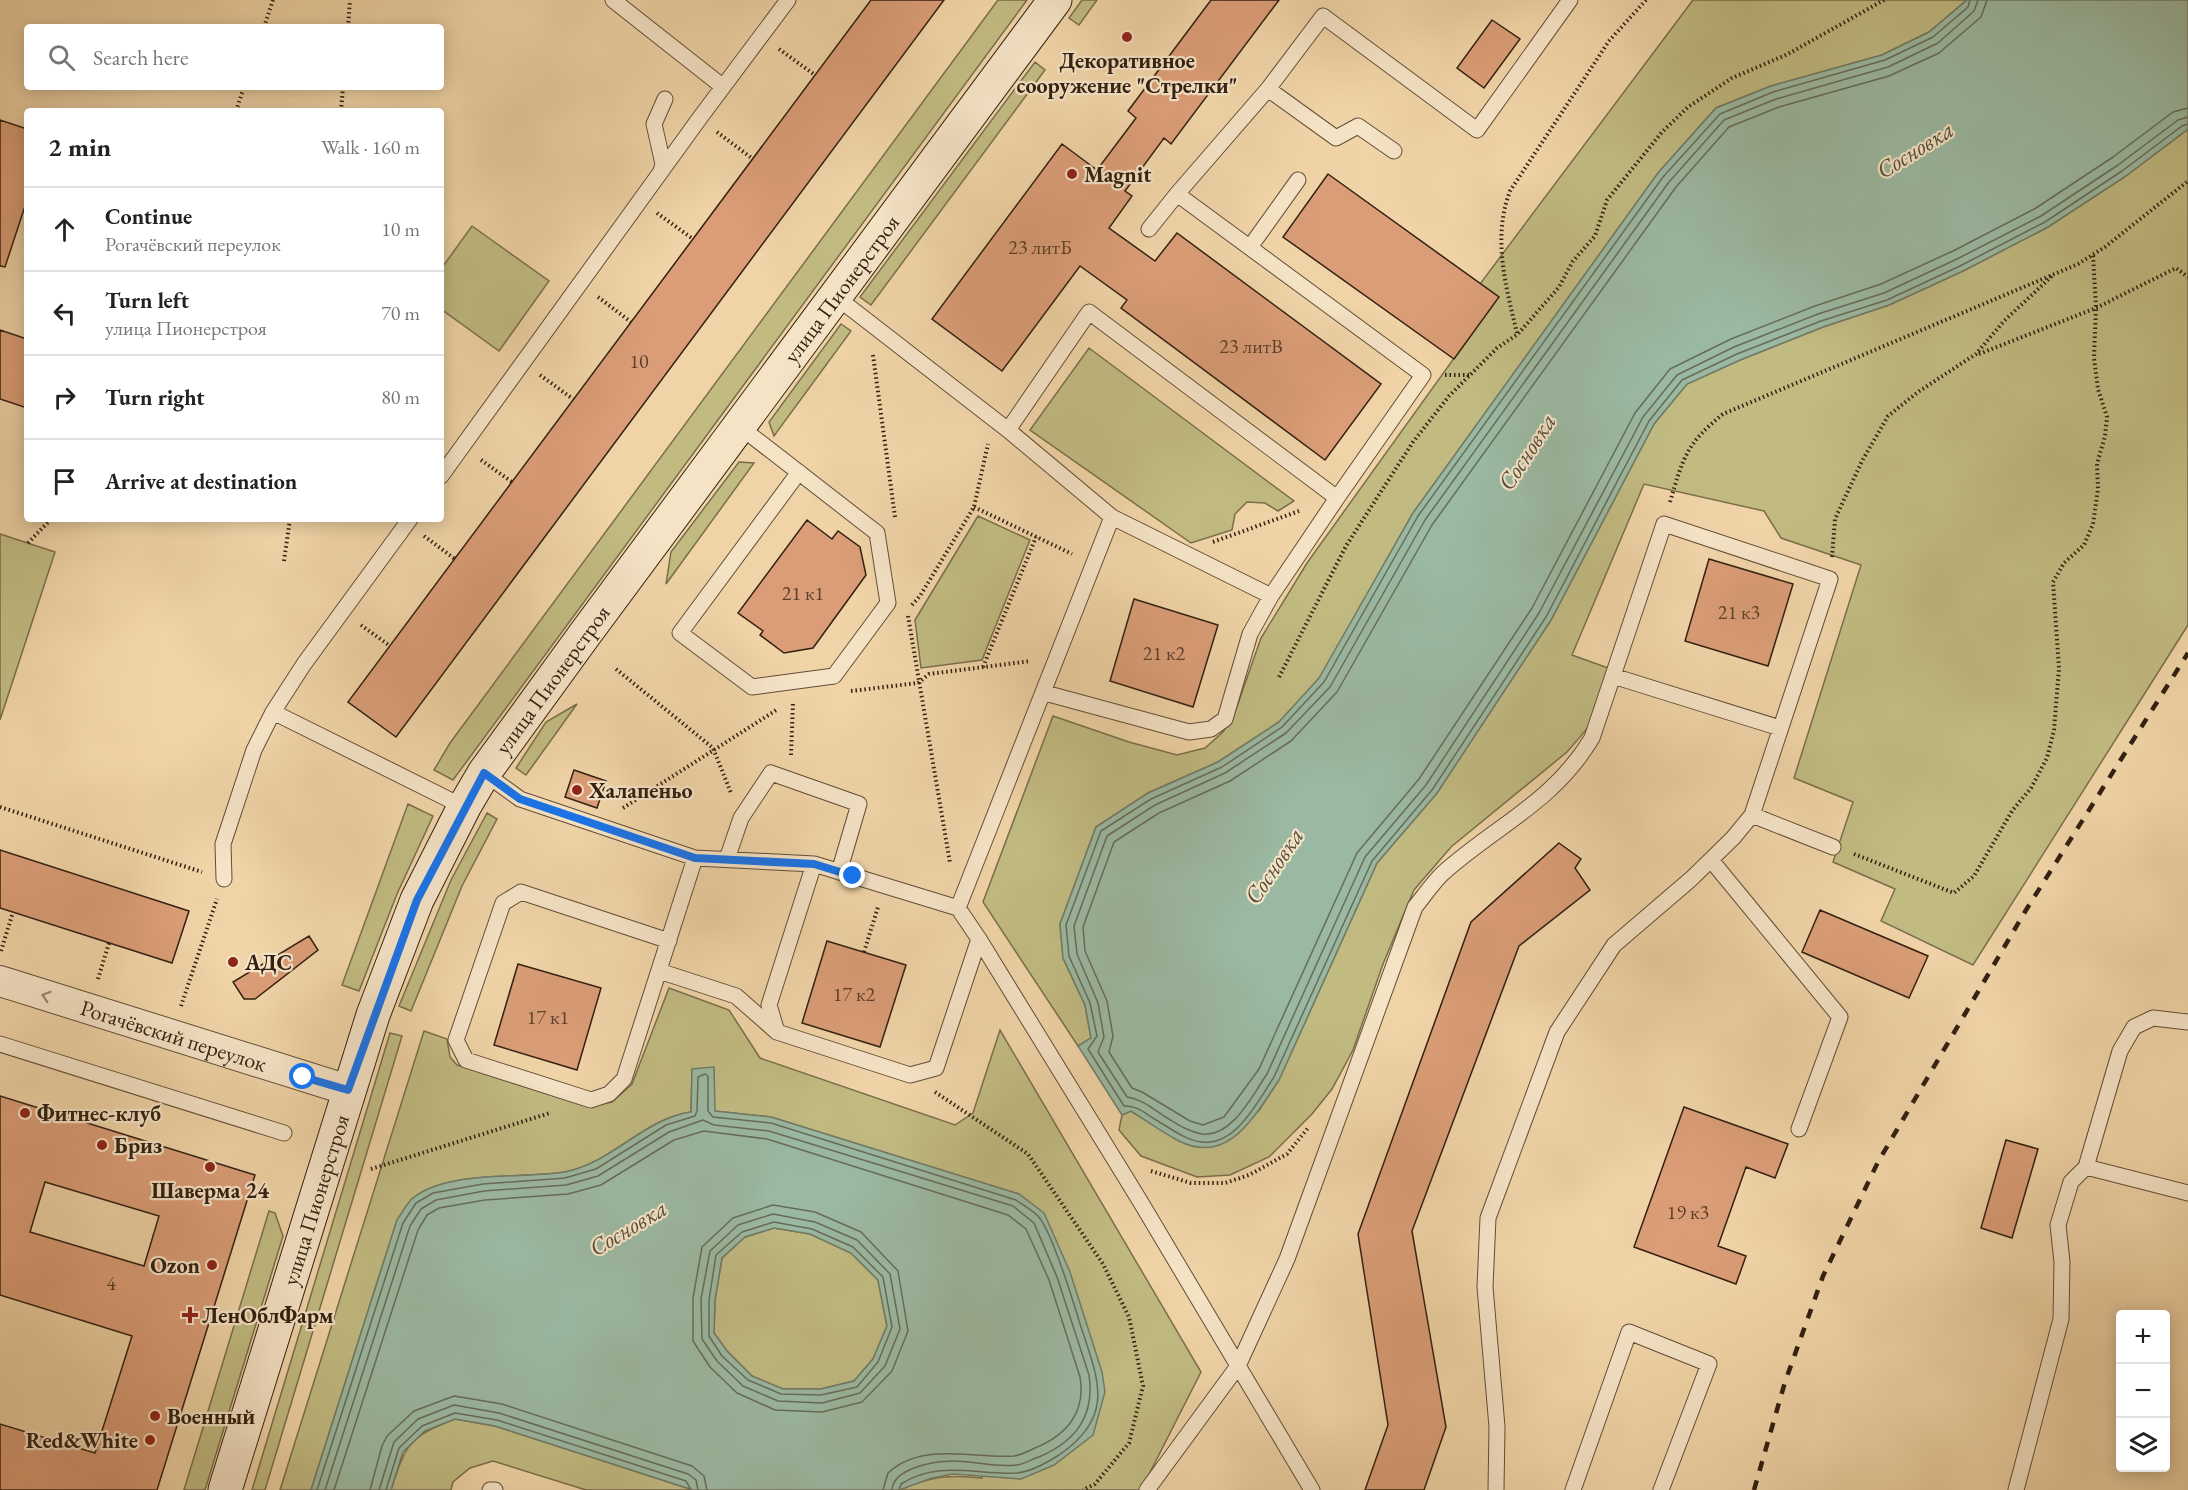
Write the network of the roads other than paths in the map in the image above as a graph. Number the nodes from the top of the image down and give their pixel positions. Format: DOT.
graph roads {
  1 [pos="613,0"];
  2 [pos="788,0"];
  3 [pos="1055,0"];
  4 [pos="1570,0"];
  5 [pos="722,86"];
  6 [pos="1268,88"];
  7 [pos="665,99"];
  8 [pos="1394,152"];
  9 [pos="662,171"];
  10 [pos="1298,180"];
  11 [pos="1178,194"];
  12 [pos="1149,229"];
  13 [pos="1250,247"];
  14 [pos="836,296"];
  15 [pos="739,426"];
  16 [pos="1008,430"];
  17 [pos="444,472"];
  18 [pos="799,472"];
  19 [pos="1337,498"];
  20 [pos="1113,517"];
  21 [pos="407,522"];
  22 [pos="1271,597"];
  23 [pos="1613,676"];
  24 [pos="1045,693"];
  25 [pos="273,712"];
  26 [pos="1780,728"];
  27 [pos="484,773"];
  28 [pos="464,807"];
  29 [pos="1752,815"];
  30 [pos="1833,847"];
  31 [pos="695,858"];
  32 [pos="728,860"];
  33 [pos="1711,860"];
  34 [pos="814,864"];
  35 [pos="839,872"];
  36 [pos="224,879"];
  37 [pos="958,909"];
  38 [pos="979,939"];
  39 [pos="669,941"];
  40 [pos="659,970"];
  41 [pos="0,981"];
  42 [pos="2188,1022"];
  43 [pos="777,1032"];
  44 [pos="0,1044"];
  45 [pos="348,1090"];
  46 [pos="1799,1129"];
  47 [pos="284,1133"];
  48 [pos="2086,1167"];
  49 [pos="2188,1193"];
  50 [pos="1238,1366"];
  51 [pos="225,1490"];
  52 [pos="490,1490"];
  53 [pos="495,1490"];
  54 [pos="1147,1490"];
  55 [pos="1312,1490"];
  56 [pos="1496,1490"];
  57 [pos="1573,1490"];
  58 [pos="1661,1490"];
  59 [pos="2016,1490"];
  1 -- 5 [label="lane"];
  2 -- 5 [label="lane"];
  3 -- 14 [label="street, улица Пионерстроя"];
  4 -- 6 [label="lane"];
  5 -- 9 [label="lane"];
  6 -- 8 [label="lane"];
  6 -- 11 [label="lane"];
  7 -- 9 [label="lane"];
  9 -- 17 [label="lane"];
  10 -- 13 [label="lane"];
  11 -- 12 [label="lane"];
  11 -- 13 [label="lane"];
  13 -- 19 [label="lane"];
  14 -- 15 [label="street, улица Пионерстроя"];
  14 -- 16 [label="lane"];
  15 -- 18 [label="lane"];
  15 -- 27 [label="street, улица Пионерстроя"];
  16 -- 19 [label="lane"];
  16 -- 20 [label="lane"];
  18 -- 18 [label="lane"];
  19 -- 22 [label="lane"];
  20 -- 22 [label="lane"];
  20 -- 24 [label="lane"];
  21 -- 25 [label="lane"];
  22 -- 24 [label="lane"];
  23 -- 26 [label="lane"];
  23 -- 26 [label="lane"];
  23 -- 50 [label="lane"];
  24 -- 37 [label="lane"];
  25 -- 28 [label="lane"];
  25 -- 36 [label="lane"];
  26 -- 29 [label="lane"];
  27 -- 28 [label="street, улица Пионерстроя"];
  27 -- 31 [label="lane"];
  28 -- 45 [label="street, улица Пионерстроя"];
  29 -- 30 [label="lane"];
  29 -- 33 [label="lane"];
  31 -- 32 [label="lane"];
  31 -- 39 [label="lane"];
  32 -- 34 [label="lane"];
  32 -- 35 [label="lane"];
  33 -- 46 [label="lane"];
  33 -- 56 [label="lane"];
  34 -- 35 [label="lane"];
  34 -- 43 [label="lane"];
  35 -- 37 [label="lane"];
  37 -- 38 [label="lane"];
  38 -- 43 [label="lane"];
  38 -- 50 [label="lane"];
  39 -- 40 [label="lane"];
  39 -- 40 [label="lane"];
  40 -- 43 [label="lane"];
  45 -- 41 [label="street, Рогачёвский переулок, one-way"];
  42 -- 48 [label="lane"];
  44 -- 47 [label="lane"];
  45 -- 51 [label="street, улица Пионерстроя"];
  48 -- 49 [label="lane"];
  48 -- 59 [label="lane"];
  50 -- 54 [label="lane"];
  50 -- 55 [label="lane"];
  52 -- 53 [label="lane"];
  57 -- 58 [label="lane"];
}
